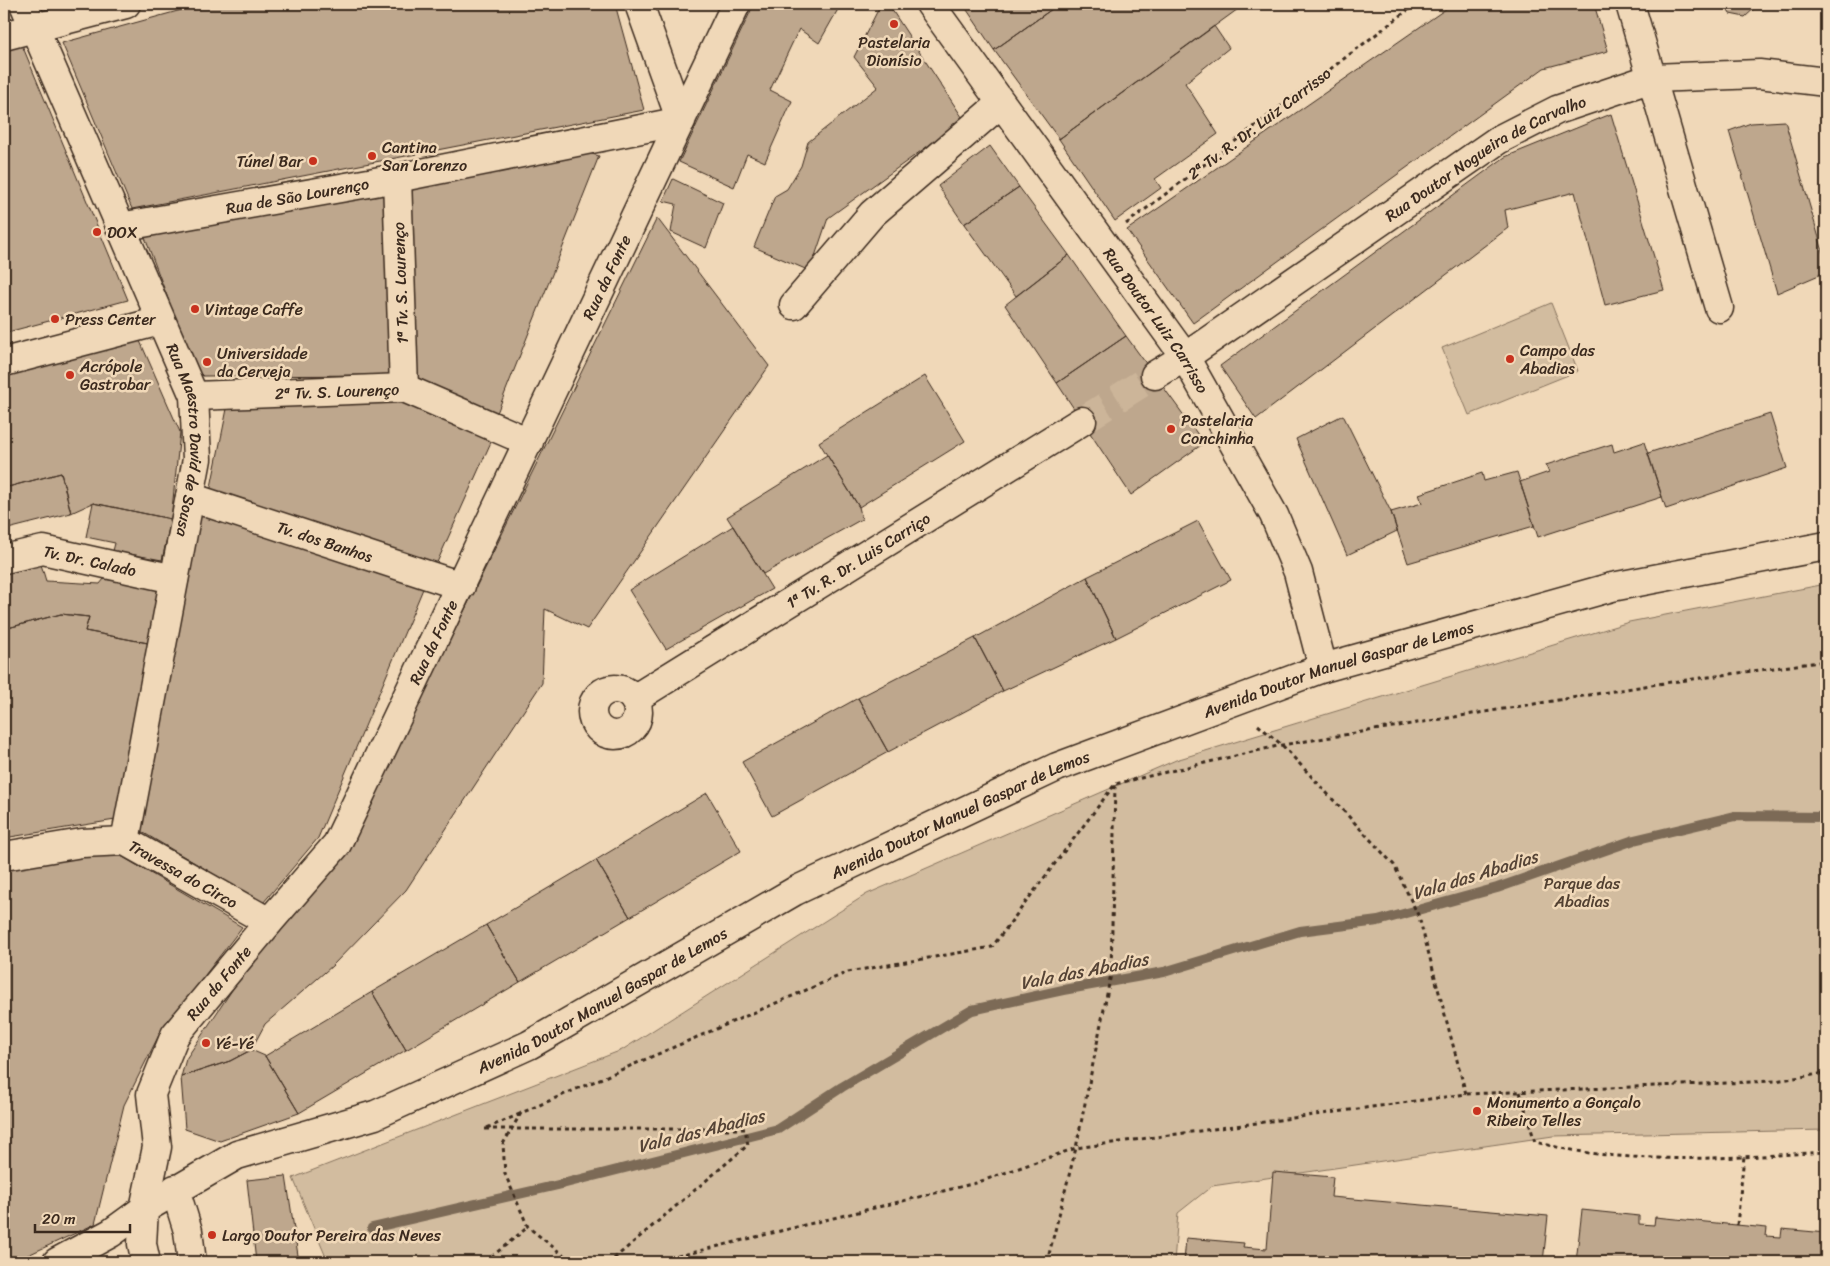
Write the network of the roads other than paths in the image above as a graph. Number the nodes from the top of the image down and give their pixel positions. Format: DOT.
graph roads {
  1 [pos="126,4"];
  2 [pos="639,4"];
  3 [pos="736,4"];
  4 [pos="930,4"];
  5 [pos="1630,4"];
  6 [pos="29,16"];
  7 [pos="4,36"];
  8 [pos="1652,78"];
  9 [pos="1826,82"];
  10 [pos="1001,103"];
  11 [pos="680,121"];
  12 [pos="396,178"];
  13 [pos="120,227"];
  14 [pos="794,305"];
  15 [pos="1719,308"];
  16 [pos="160,321"];
  17 [pos="1185,357"];
  18 [pos="4,362"];
  19 [pos="1155,375"];
  20 [pos="404,388"];
  21 [pos="194,396"];
  22 [pos="1082,421"];
  23 [pos="529,442"];
  24 [pos="190,496"];
  25 [pos="1826,546"];
  26 [pos="4,559"];
  27 [pos="174,579"];
  28 [pos="460,586"];
  29 [pos="1323,668"];
  30 [pos="634,699"];
  31 [pos="125,841"];
  32 [pos="4,856"];
  33 [pos="269,922"];
  34 [pos="175,1190"];
  35 [pos="144,1209"];
  36 [pos="56,1262"];
  37 [pos="146,1262"];
  38 [pos="192,1262"];
  1 -- 6 [label="street"];
  2 -- 11 [label="street"];
  3 -- 11 [label="street, Rua da Fonte"];
  4 -- 10 [label="street, Rua Doutor Luiz Carrisso"];
  5 -- 8 [label="street"];
  6 -- 7 [label="street"];
  6 -- 13 [label="street, Rua Maestro David de Sousa"];
  8 -- 9 [label="street, Rua Doutor Nogueira de Carvalho"];
  8 -- 15 [label="street"];
  8 -- 17 [label="street, Rua Doutor Nogueira de Carvalho"];
  10 -- 14 [label="street"];
  10 -- 17 [label="street, Rua Doutor Luiz Carrisso"];
  11 -- 12 [label="street, Rua de São Lourenço"];
  11 -- 23 [label="street, Rua da Fonte"];
  12 -- 13 [label="street, Rua de São Lourenço"];
  12 -- 20 [label="street, 1ª Tv. S. Lourenço"];
  13 -- 16 [label="street, Rua Maestro David de Sousa"];
  16 -- 18 [label="street"];
  16 -- 21 [label="street, Rua Maestro David de Sousa"];
  17 -- 19 [label="street, Rua Doutor Nogueira de Carvalho"];
  17 -- 29 [label="street, Rua Doutor Luiz Carrisso"];
  20 -- 21 [label="street, 2ª Tv. S. Lourenço"];
  20 -- 23 [label="street, 2ª Tv. S. Lourenço"];
  21 -- 24 [label="street, Rua Maestro David de Sousa"];
  22 -- 30 [label="street, 1ª Tv. R. Dr. Luis Carriço"];
  23 -- 28 [label="street, Rua da Fonte"];
  24 -- 27 [label="street, Rua Maestro David de Sousa"];
  24 -- 28 [label="street, Tv. dos Banhos"];
  25 -- 29 [label="street, Avenida Doutor Manuel Gaspar de Lemos"];
  26 -- 27 [label="street, Tv. Dr. Calado"];
  27 -- 31 [label="street, Rua Maestro David de Sousa"];
  28 -- 33 [label="street, Rua da Fonte"];
  29 -- 34 [label="street, Avenida Doutor Manuel Gaspar de Lemos"];
  31 -- 32 [label="street, Travessa do Circo"];
  31 -- 33 [label="street, Travessa do Circo"];
  33 -- 35 [label="street, Rua da Fonte"];
  34 -- 35 [label="street, Avenida Doutor Manuel Gaspar de Lemos"];
  34 -- 38 [label="street"];
  35 -- 36 [label="street, Avenida Doutor Manuel Gaspar de Lemos"];
  35 -- 37 [label="street, Rua da Fonte"];
}
